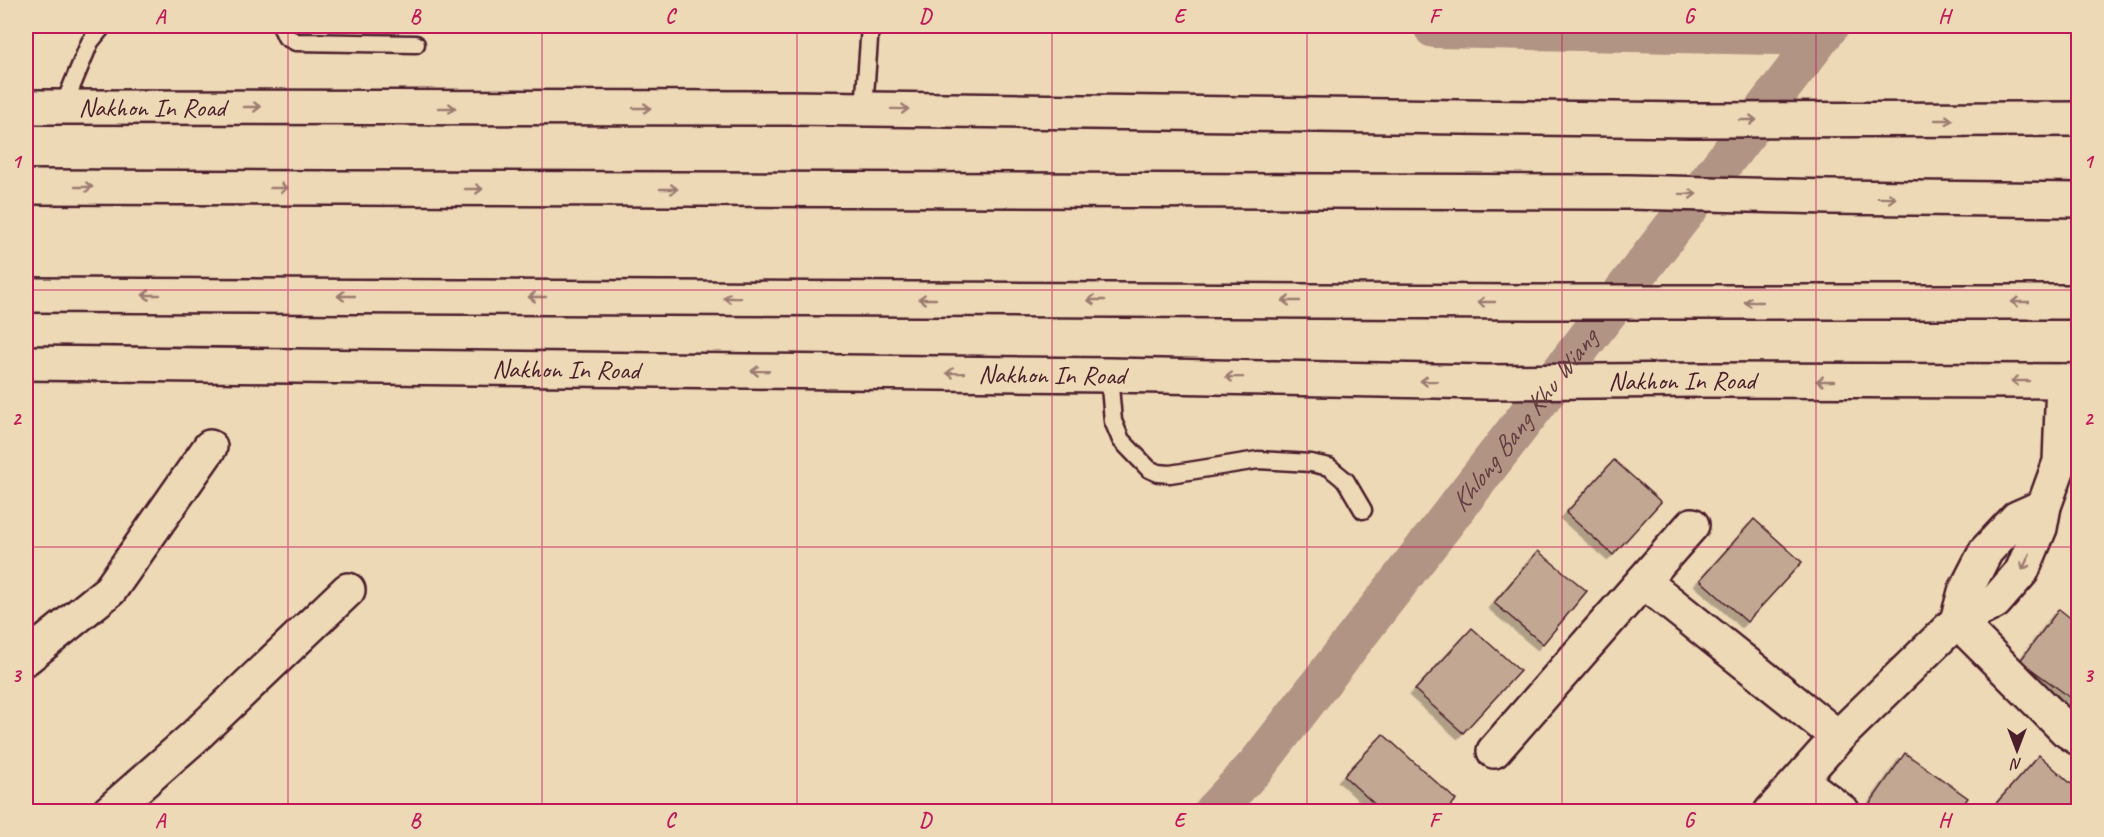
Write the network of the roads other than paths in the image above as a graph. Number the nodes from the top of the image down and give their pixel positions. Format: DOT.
graph roads {
  1 [pos="103,26"];
  2 [pos="281,26"];
  3 [pos="870,26"];
  4 [pos="416,44"];
  5 [pos="26,107"];
  6 [pos="63,107"];
  7 [pos="864,109"];
  8 [pos="2079,119"];
  9 [pos="26,187"];
  10 [pos="2079,200"];
  11 [pos="26,295"];
  12 [pos="110,295"];
  13 [pos="2079,302"];
  14 [pos="26,310"];
  15 [pos="26,363"];
  16 [pos="1109,375"];
  17 [pos="2071,381"];
  18 [pos="210,447"];
  19 [pos="1363,510"];
  20 [pos="1692,525"];
  21 [pos="1643,581"];
  22 [pos="348,590"];
  23 [pos="1956,621"];
  24 [pos="26,658"];
  25 [pos="1838,737"];
  26 [pos="2079,738"];
  27 [pos="1494,751"];
  28 [pos="1801,780"];
  29 [pos="109,812"];
  30 [pos="1771,812"];
  31 [pos="1843,812"];
  1 -- 6 [label="lane"];
  2 -- 4 [label="lane"];
  3 -- 7 [label="lane"];
  5 -- 6 [label="main road, Nakhon In Road"];
  6 -- 7 [label="main road, Nakhon In Road, one-way"];
  7 -- 8 [label="main road, Nakhon In Road, one-way"];
  9 -- 10 [label="main road, one-way"];
  11 -- 12 [label="main road"];
  13 -- 12 [label="main road, one-way"];
  12 -- 14 [label="main road"];
  16 -- 15 [label="main road, Nakhon In Road, one-way"];
  17 -- 16 [label="main road, Nakhon In Road, one-way"];
  16 -- 19 [label="lane"];
  17 -- 23 [label="main road"];
  18 -- 24 [label="main road"];
  20 -- 21 [label="main road"];
  21 -- 25 [label="main road"];
  21 -- 27 [label="main road"];
  22 -- 29 [label="main road"];
  23 -- 25 [label="main road"];
  23 -- 26 [label="main road"];
  25 -- 28 [label="main road"];
  28 -- 30 [label="main road"];
  28 -- 31 [label="main road"];
}
